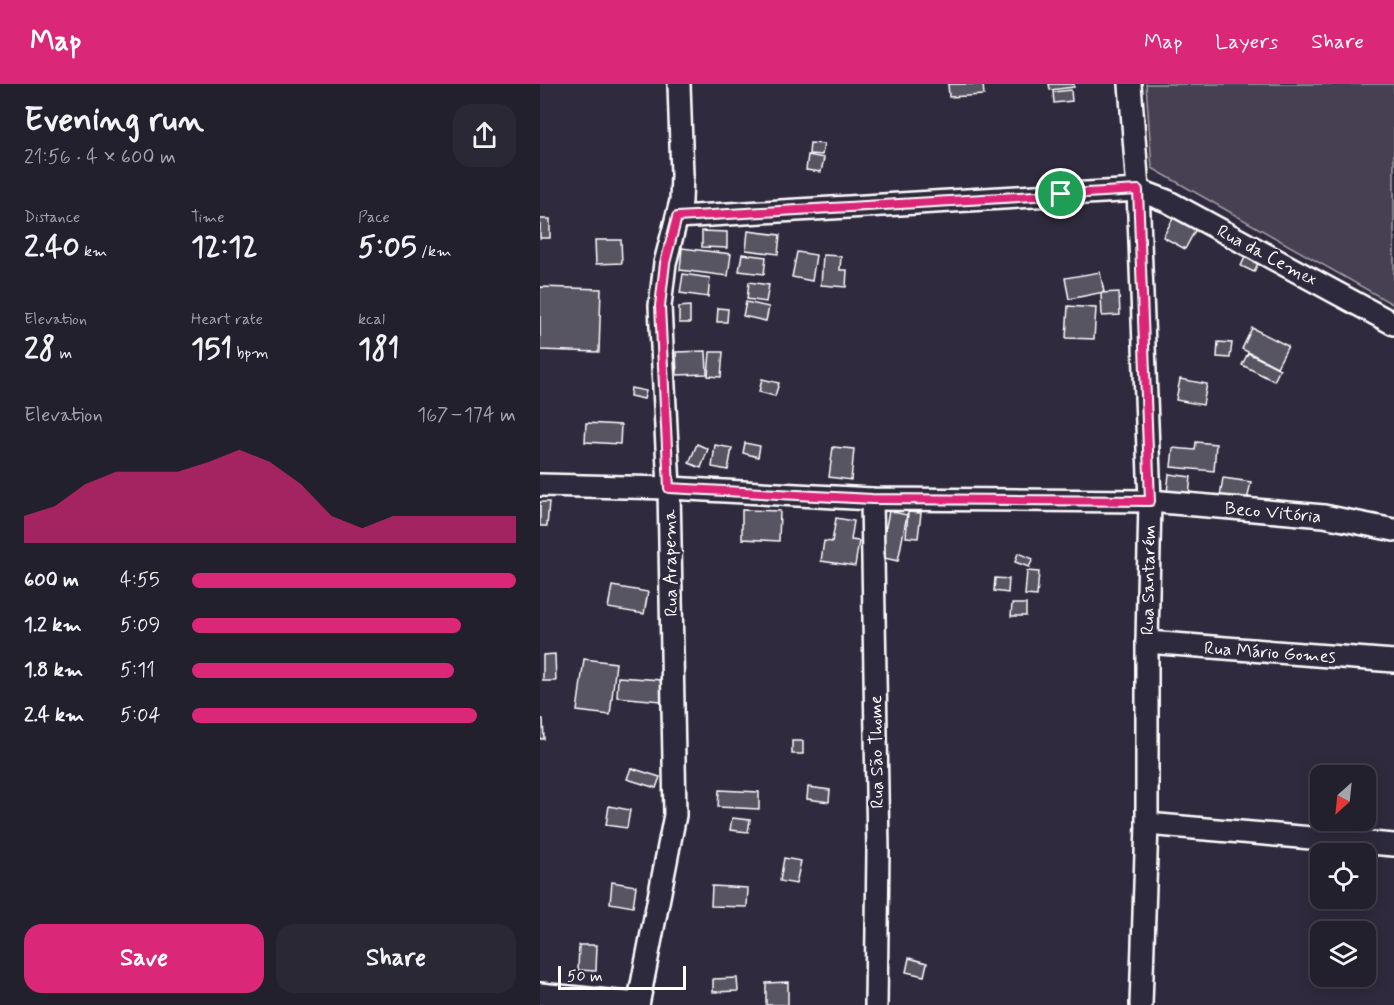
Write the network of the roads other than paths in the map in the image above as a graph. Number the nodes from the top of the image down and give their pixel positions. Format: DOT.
graph roads {
  1 [pos="679,84"];
  2 [pos="1130,84"];
  3 [pos="1138,190"];
  4 [pos="677,217"];
  5 [pos="1394,324"];
  6 [pos="540,485"];
  7 [pos="669,488"];
  8 [pos="872,499"];
  9 [pos="1150,501"];
  10 [pos="1394,530"];
  11 [pos="1147,642"];
  12 [pos="1394,661"];
  13 [pos="1147,824"];
  14 [pos="1394,845"];
  15 [pos="540,994"];
  16 [pos="638,1004"];
  17 [pos="876,1005"];
  18 [pos="1142,1005"];
  1 -- 4 [label="street, Rua Arapema"];
  2 -- 3 [label="street, Rua Santarém"];
  3 -- 4 [label="street"];
  3 -- 5 [label="street, Rua da Cemex"];
  3 -- 9 [label="street, Rua Santarém"];
  4 -- 7 [label="street, Rua Arapema"];
  6 -- 7 [label="street, Beco Vitória"];
  7 -- 8 [label="street, Beco Vitória"];
  7 -- 16 [label="street, Rua Arapema"];
  8 -- 9 [label="street, Beco Vitória"];
  8 -- 17 [label="street, Rua São Thome"];
  9 -- 10 [label="street, Beco Vitória"];
  9 -- 11 [label="street, Rua Santarém"];
  11 -- 12 [label="street, Rua Mário Gomes"];
  11 -- 13 [label="street, Rua Santarém"];
  13 -- 14 [label="street"];
  13 -- 18 [label="street, Rua Santarém"];
  15 -- 16 [label="street"];
}
